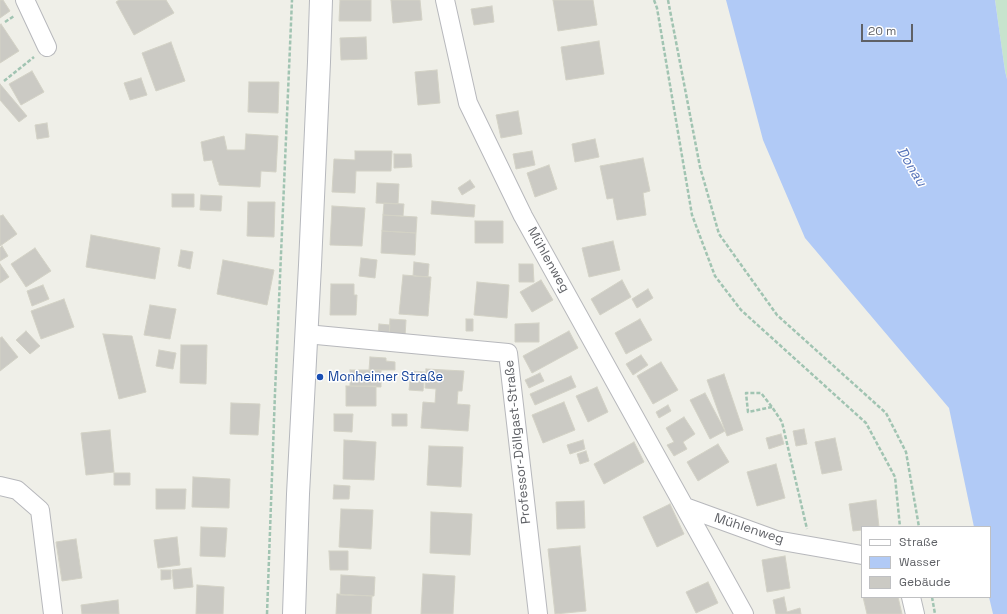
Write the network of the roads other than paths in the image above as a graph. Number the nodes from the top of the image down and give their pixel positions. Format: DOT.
graph roads {
  1 [pos="25,0"];
  2 [pos="321,0"];
  3 [pos="444,0"];
  4 [pos="47,47"];
  5 [pos="306,334"];
  6 [pos="0,486"];
  7 [pos="685,507"];
  8 [pos="861,555"];
  9 [pos="911,598"];
  10 [pos="52,614"];
  11 [pos="294,614"];
  12 [pos="538,614"];
  13 [pos="744,614"];
  14 [pos="915,614"];
  1 -- 4 [label="street"];
  2 -- 5 [label="main road"];
  3 -- 7 [label="street, Mühlenweg"];
  5 -- 11 [label="main road"];
  5 -- 12 [label="street, Professor-Döllgast-Straße"];
  6 -- 10 [label="street"];
  7 -- 8 [label="street, Mühlenweg"];
  7 -- 13 [label="street, Mühlenweg"];
  9 -- 14 [label="street"];
}
